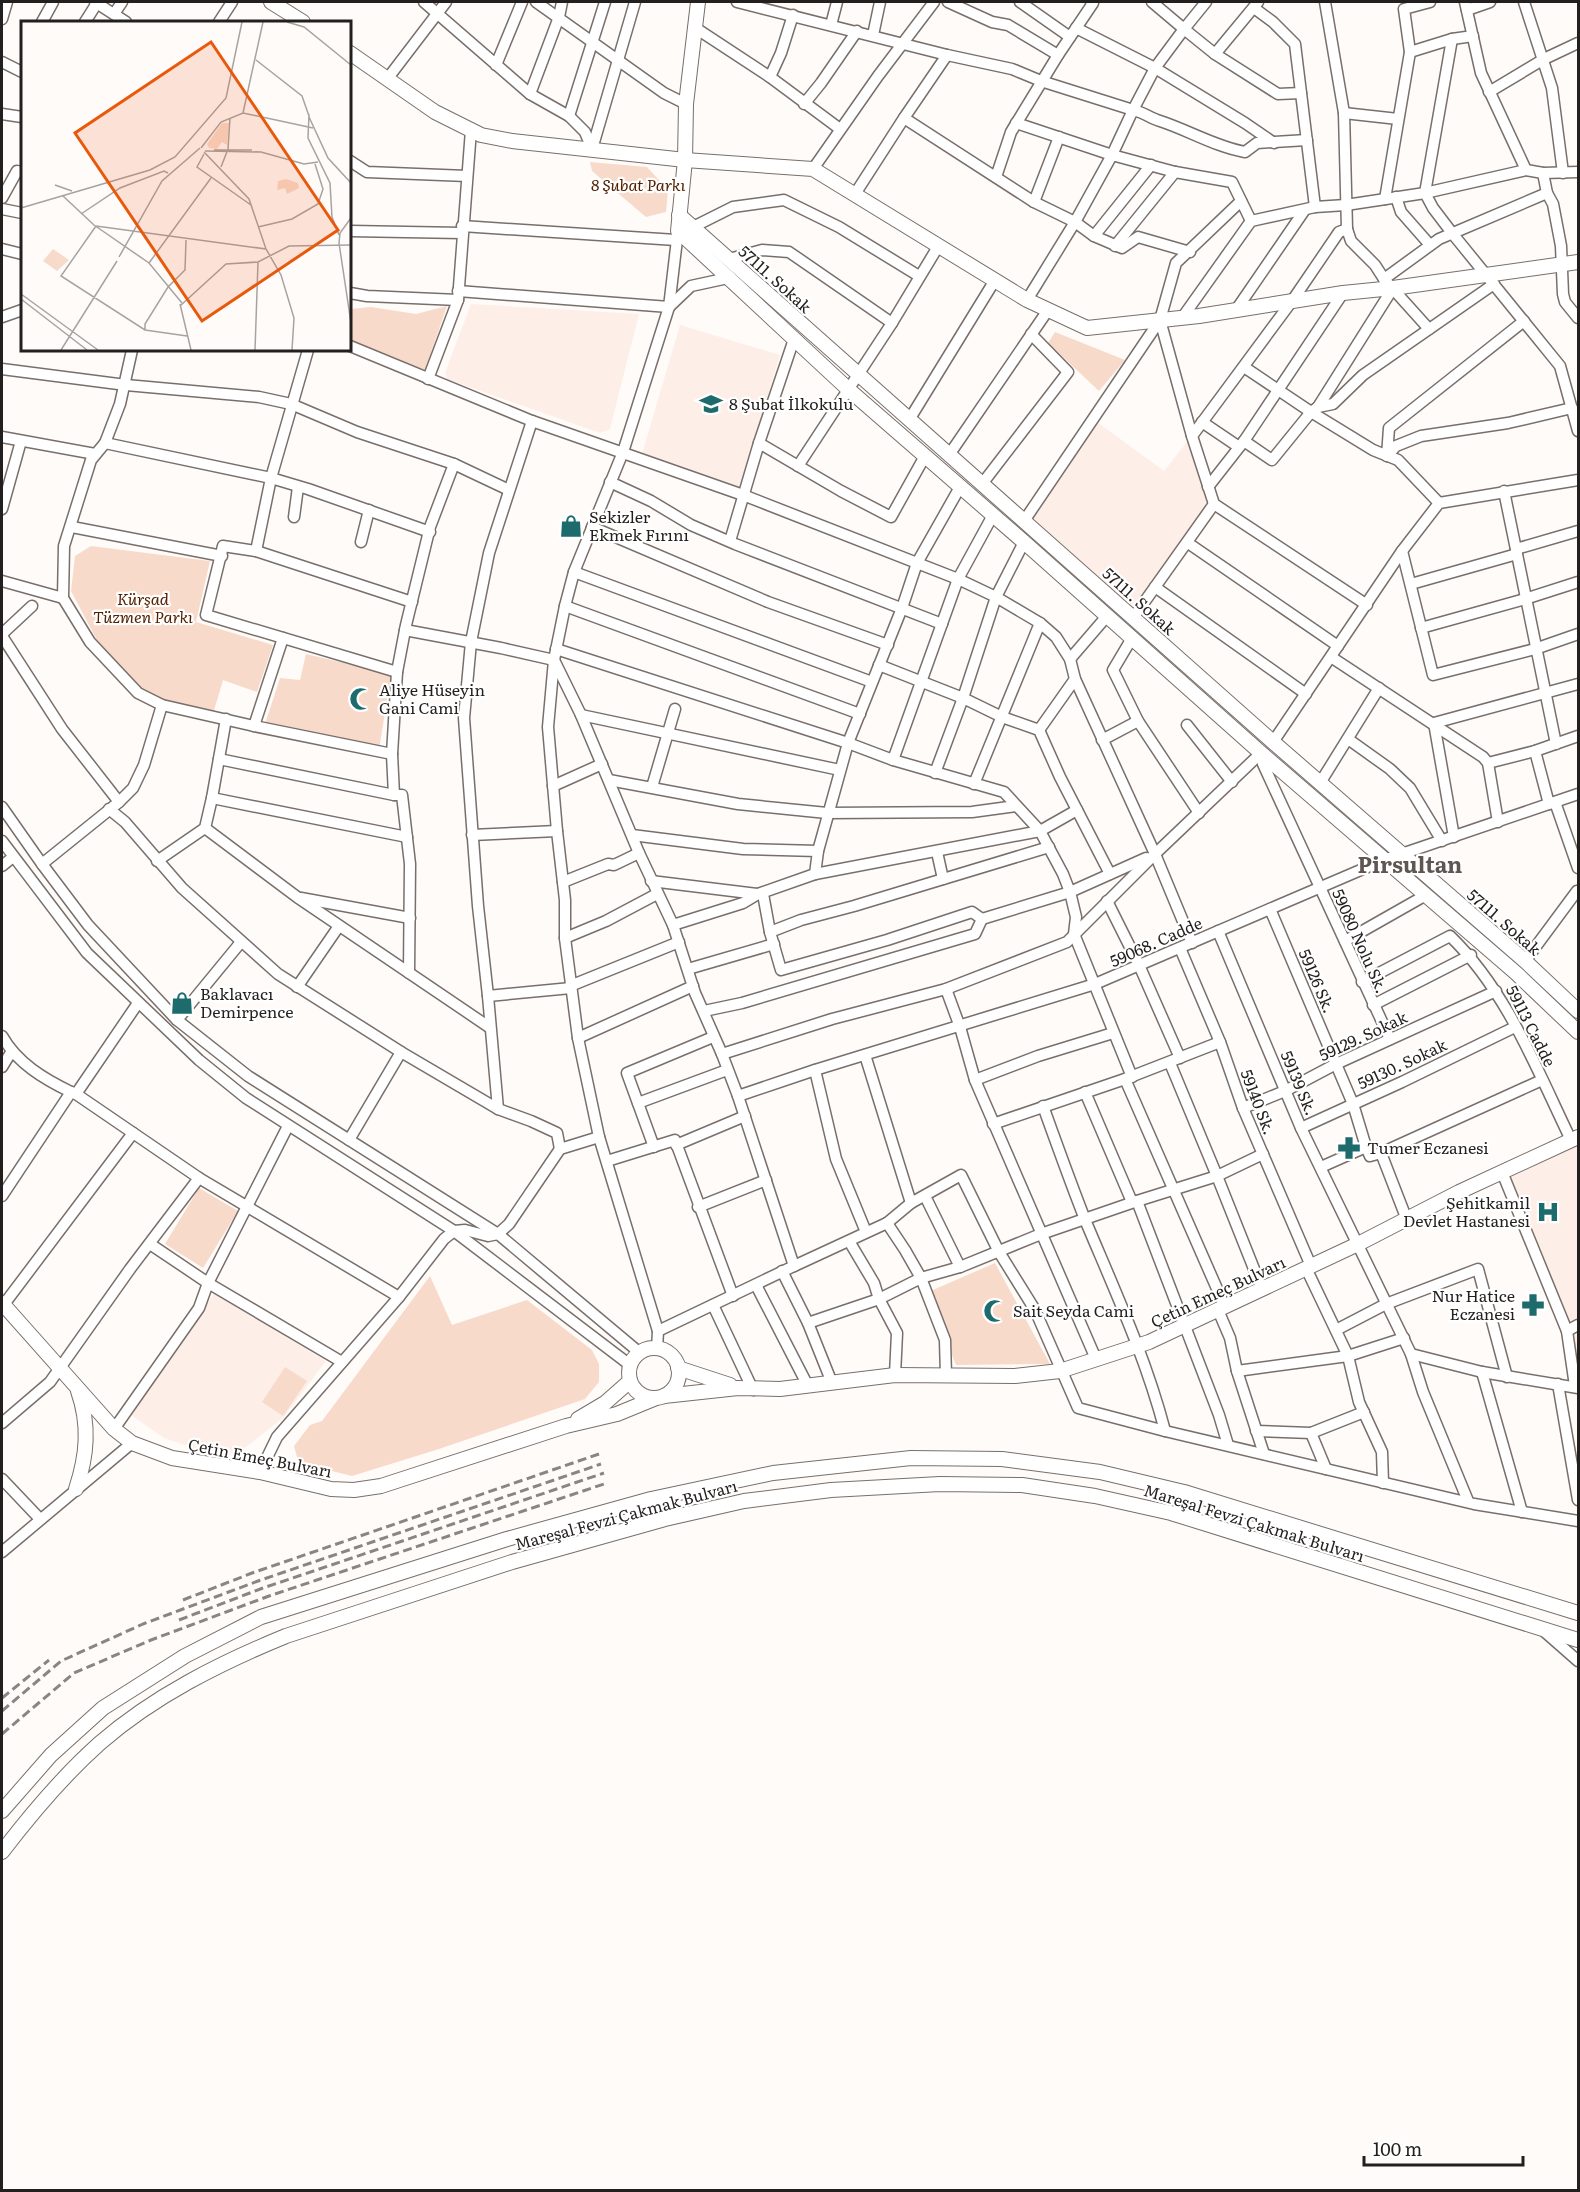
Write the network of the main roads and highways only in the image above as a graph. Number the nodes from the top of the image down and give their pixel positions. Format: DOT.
graph roads {
  1 [pos="271,2"];
  2 [pos="698,2"];
  3 [pos="301,21"];
  4 [pos="351,54"];
  5 [pos="685,160"];
  6 [pos="679,215"];
  7 [pos="1578,262"];
  8 [pos="1578,1011"];
  9 [pos="1578,1032"];
  10 [pos="1575,1138"];
  11 [pos="2,1305"];
  12 [pos="678,1368"];
  13 [pos="630,1381"];
  14 [pos="76,1386"];
  15 [pos="738,1388"];
  16 [pos="660,1397"];
  17 [pos="566,1426"];
  18 [pos="75,1489"];
  19 [pos="1578,1613"];
  20 [pos="1578,1640"];
  21 [pos="2,1811"];
  22 [pos="2,1852"];
  1 -- 3 [label="main road"];
  2 -- 5 [label="main road"];
  4 -- 5 [label="main road"];
  5 -- 6 [label="main road"];
  5 -- 7 [label="main road"];
  6 -- 8 [label="main road, 57111. Sokak"];
  6 -- 9 [label="main road"];
  10 -- 15 [label="main road, Çetin Emeç Bulvarı"];
  11 -- 14 [label="main road, Çetin Emeç Bulvarı"];
  12 -- 13 [label="main road"];
  12 -- 15 [label="main road, Çetin Emeç Bulvarı"];
  12 -- 16 [label="main road"];
  13 -- 16 [label="main road"];
  13 -- 17 [label="main road, Çetin Emeç Bulvarı"];
  14 -- 17 [label="main road, Çetin Emeç Bulvarı"];
  14 -- 18 [label="main road"];
  15 -- 16 [label="main road, Çetin Emeç Bulvarı"];
  16 -- 17 [label="main road, Çetin Emeç Bulvarı"];
  19 -- 21 [label="main road, Mareşal Fevzi Çakmak Bulvarı"];
  20 -- 22 [label="main road, Mareşal Fevzi Çakmak Bulvarı"];
}
